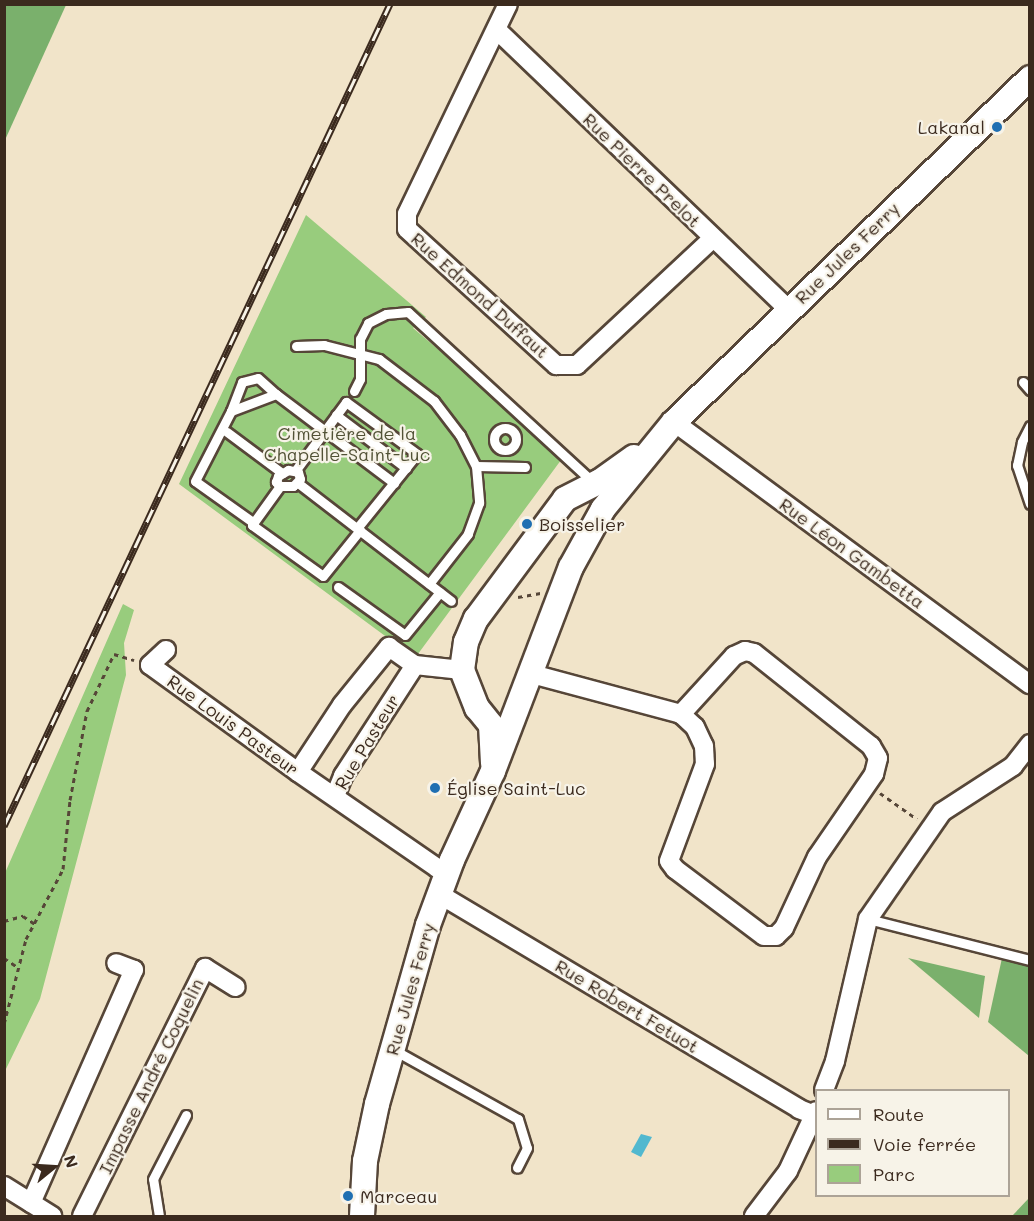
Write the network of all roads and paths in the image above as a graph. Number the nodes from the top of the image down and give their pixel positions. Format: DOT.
graph roads {
  1 [pos="508,4"];
  2 [pos="496,30"];
  3 [pos="1029,78"];
  4 [pos="713,238"];
  5 [pos="789,310"];
  6 [pos="296,346"];
  7 [pos="359,352"];
  8 [pos="354,391"];
  9 [pos="276,393"];
  10 [pos="231,411"];
  11 [pos="336,415"];
  12 [pos="670,426"];
  13 [pos="1029,426"];
  14 [pos="325,430"];
  15 [pos="227,432"];
  16 [pos="504,450"];
  17 [pos="476,466"];
  18 [pos="506,466"];
  19 [pos="525,467"];
  20 [pos="406,468"];
  21 [pos="295,471"];
  22 [pos="282,473"];
  23 [pos="298,483"];
  24 [pos="394,483"];
  25 [pos="280,486"];
  26 [pos="588,486"];
  27 [pos="1029,504"];
  28 [pos="603,509"];
  29 [pos="254,523"];
  30 [pos="358,529"];
  31 [pos="429,584"];
  32 [pos="338,587"];
  33 [pos="440,592"];
  34 [pos="543,593"];
  35 [pos="514,599"];
  36 [pos="451,601"];
  37 [pos="166,650"];
  38 [pos="150,665"];
  39 [pos="415,665"];
  40 [pos="462,670"];
  41 [pos="532,674"];
  42 [pos="1029,684"];
  43 [pos="681,714"];
  44 [pos="515,716"];
  45 [pos="491,725"];
  46 [pos="1029,744"];
  47 [pos="493,771"];
  48 [pos="298,772"];
  49 [pos="867,784"];
  50 [pos="335,796"];
  51 [pos="931,828"];
  52 [pos="447,871"];
  53 [pos="439,894"];
  54 [pos="868,919"];
  55 [pos="4,921"];
  56 [pos="35,924"];
  57 [pos="4,958"];
  58 [pos="1029,960"];
  59 [pos="116,963"];
  60 [pos="19,968"];
  61 [pos="235,987"];
  62 [pos="6,1017"];
  63 [pos="4,1024"];
  64 [pos="392,1048"];
  65 [pos="824,1089"];
  66 [pos="815,1113"];
  67 [pos="186,1115"];
  68 [pos="815,1115"];
  69 [pos="517,1168"];
  70 [pos="4,1186"];
  71 [pos="31,1203"];
  72 [pos="52,1216"];
  73 [pos="82,1216"];
  74 [pos="159,1216"];
  75 [pos="362,1216"];
  76 [pos="754,1216"];
  1 -- 2 [label="street, Rue Edmond Duffaut"];
  2 -- 4 [label="street, Rue Pierre Prelot"];
  2 -- 4 [label="street, Rue Edmond Duffaut"];
  3 -- 5 [label="street, Rue Jules Ferry"];
  4 -- 5 [label="street, Rue Pierre Prelot"];
  5 -- 12 [label="street, Rue Jules Ferry"];
  6 -- 7 [label="lane"];
  7 -- 8 [label="lane"];
  7 -- 17 [label="lane"];
  7 -- 26 [label="lane"];
  9 -- 10 [label="lane"];
  9 -- 10 [label="lane"];
  9 -- 14 [label="lane"];
  10 -- 29 [label="lane"];
  11 -- 14 [label="lane"];
  11 -- 20 [label="lane"];
  11 -- 20 [label="lane"];
  12 -- 26 [label="street, Rue Jules Ferry"];
  12 -- 28 [label="street, Rue Jules Ferry"];
  12 -- 42 [label="street, Rue Léon Gambetta"];
  13 -- 27 [label="lane"];
  14 -- 21 [label="lane"];
  14 -- 24 [label="lane"];
  15 -- 22 [label="lane"];
  16 -- 18 [label="lane"];
  17 -- 18 [label="lane"];
  17 -- 31 [label="lane"];
  18 -- 19 [label="lane"];
  20 -- 24 [label="lane"];
  21 -- 22 [label="lane"];
  21 -- 23 [label="lane"];
  22 -- 25 [label="lane"];
  23 -- 25 [label="lane"];
  23 -- 30 [label="lane"];
  24 -- 30 [label="lane"];
  25 -- 29 [label="lane"];
  26 -- 28 [label="street"];
  26 -- 40 [label="street, Rue Jules Ferry"];
  28 -- 41 [label="street, Rue Jules Ferry"];
  29 -- 30 [label="lane"];
  30 -- 31 [label="lane"];
  31 -- 33 [label="lane"];
  32 -- 33 [label="lane"];
  33 -- 36 [label="lane"];
  34 -- 35 [label="path"];
  37 -- 38 [label="street, Rue Louis Pasteur"];
  38 -- 48 [label="street, Rue Louis Pasteur"];
  38 -- 56 [label="path"];
  39 -- 40 [label="street, Rue Pasteur"];
  39 -- 48 [label="street, Rue Pasteur"];
  39 -- 50 [label="street, Rue Pasteur"];
  40 -- 45 [label="street"];
  41 -- 43 [label="street"];
  41 -- 44 [label="street, Rue Jules Ferry"];
  43 -- 49 [label="street"];
  43 -- 49 [label="street"];
  44 -- 45 [label="street"];
  44 -- 47 [label="street, Rue Jules Ferry"];
  45 -- 47 [label="street, Rue Jules Ferry"];
  46 -- 51 [label="street"];
  47 -- 52 [label="street, Rue Jules Ferry"];
  48 -- 50 [label="street, Rue Louis Pasteur"];
  49 -- 51 [label="path"];
  50 -- 52 [label="street, Rue Pasteur"];
  51 -- 54 [label="street"];
  52 -- 53 [label="street, Rue Jules Ferry"];
  53 -- 64 [label="street, Rue Jules Ferry"];
  53 -- 66 [label="street, Rue Robert Fetuot"];
  54 -- 58 [label="lane"];
  54 -- 65 [label="street"];
  55 -- 56 [label="path"];
  56 -- 60 [label="path"];
  57 -- 60 [label="path"];
  59 -- 71 [label="street"];
  60 -- 62 [label="path"];
  61 -- 73 [label="street, Impasse André Coquelin"];
  62 -- 63 [label="path"];
  64 -- 69 [label="lane"];
  64 -- 75 [label="street, Rue Jules Ferry"];
  67 -- 74 [label="lane"];
  68 -- 76 [label="street"];
  70 -- 71 [label="street"];
  71 -- 72 [label="street"];
}
